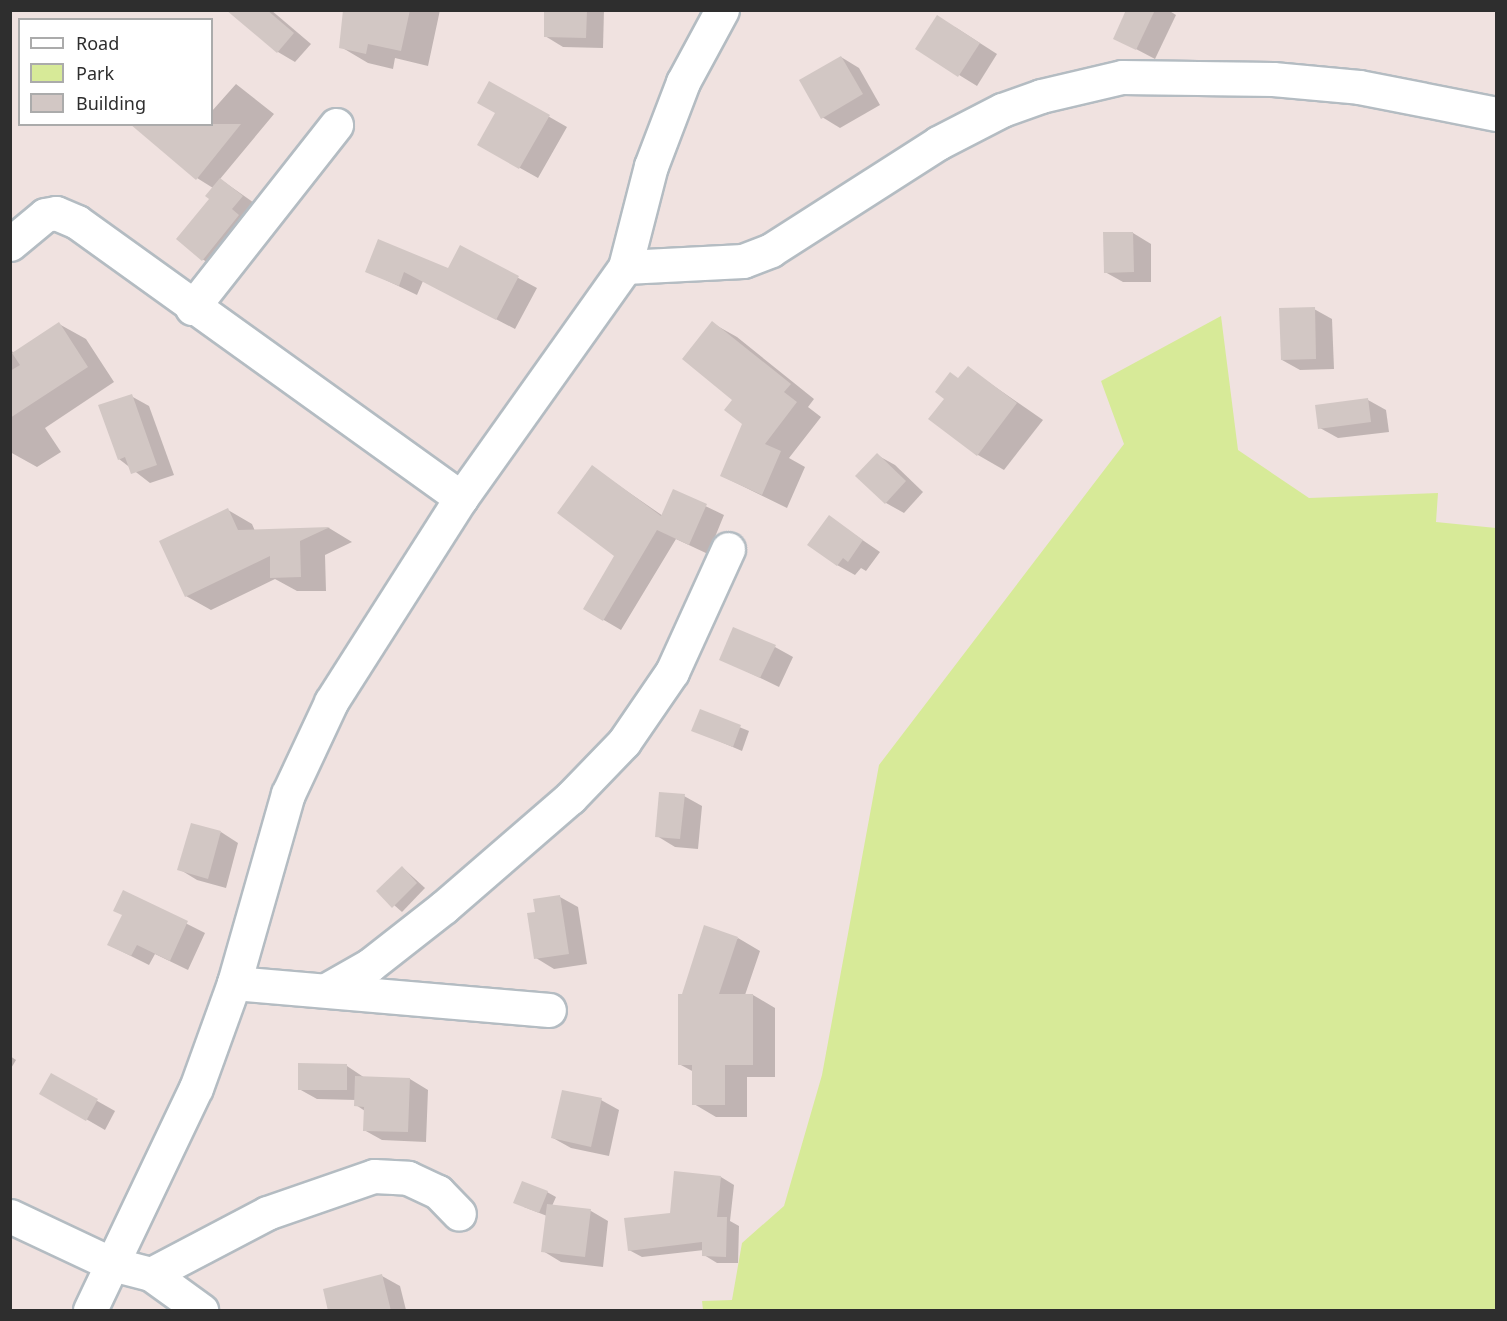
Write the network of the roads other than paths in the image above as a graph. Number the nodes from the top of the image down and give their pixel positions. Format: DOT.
graph roads {
  1 [pos="722,10"];
  2 [pos="1497,114"];
  3 [pos="336,125"];
  4 [pos="10,243"];
  5 [pos="626,267"];
  6 [pos="192,308"];
  7 [pos="461,498"];
  8 [pos="728,549"];
  9 [pos="234,983"];
  10 [pos="326,990"];
  11 [pos="549,1010"];
  12 [pos="459,1214"];
  13 [pos="10,1215"];
  14 [pos="112,1264"];
  15 [pos="151,1274"];
  16 [pos="90,1311"];
  17 [pos="201,1311"];
  1 -- 5 [label="street"];
  2 -- 5 [label="street"];
  3 -- 6 [label="street"];
  4 -- 6 [label="street"];
  5 -- 7 [label="street"];
  6 -- 7 [label="street"];
  7 -- 9 [label="street"];
  8 -- 10 [label="street"];
  9 -- 10 [label="street"];
  9 -- 14 [label="street"];
  10 -- 11 [label="street"];
  12 -- 15 [label="street"];
  13 -- 14 [label="street"];
  14 -- 15 [label="street"];
  14 -- 16 [label="street"];
  15 -- 17 [label="street"];
}
